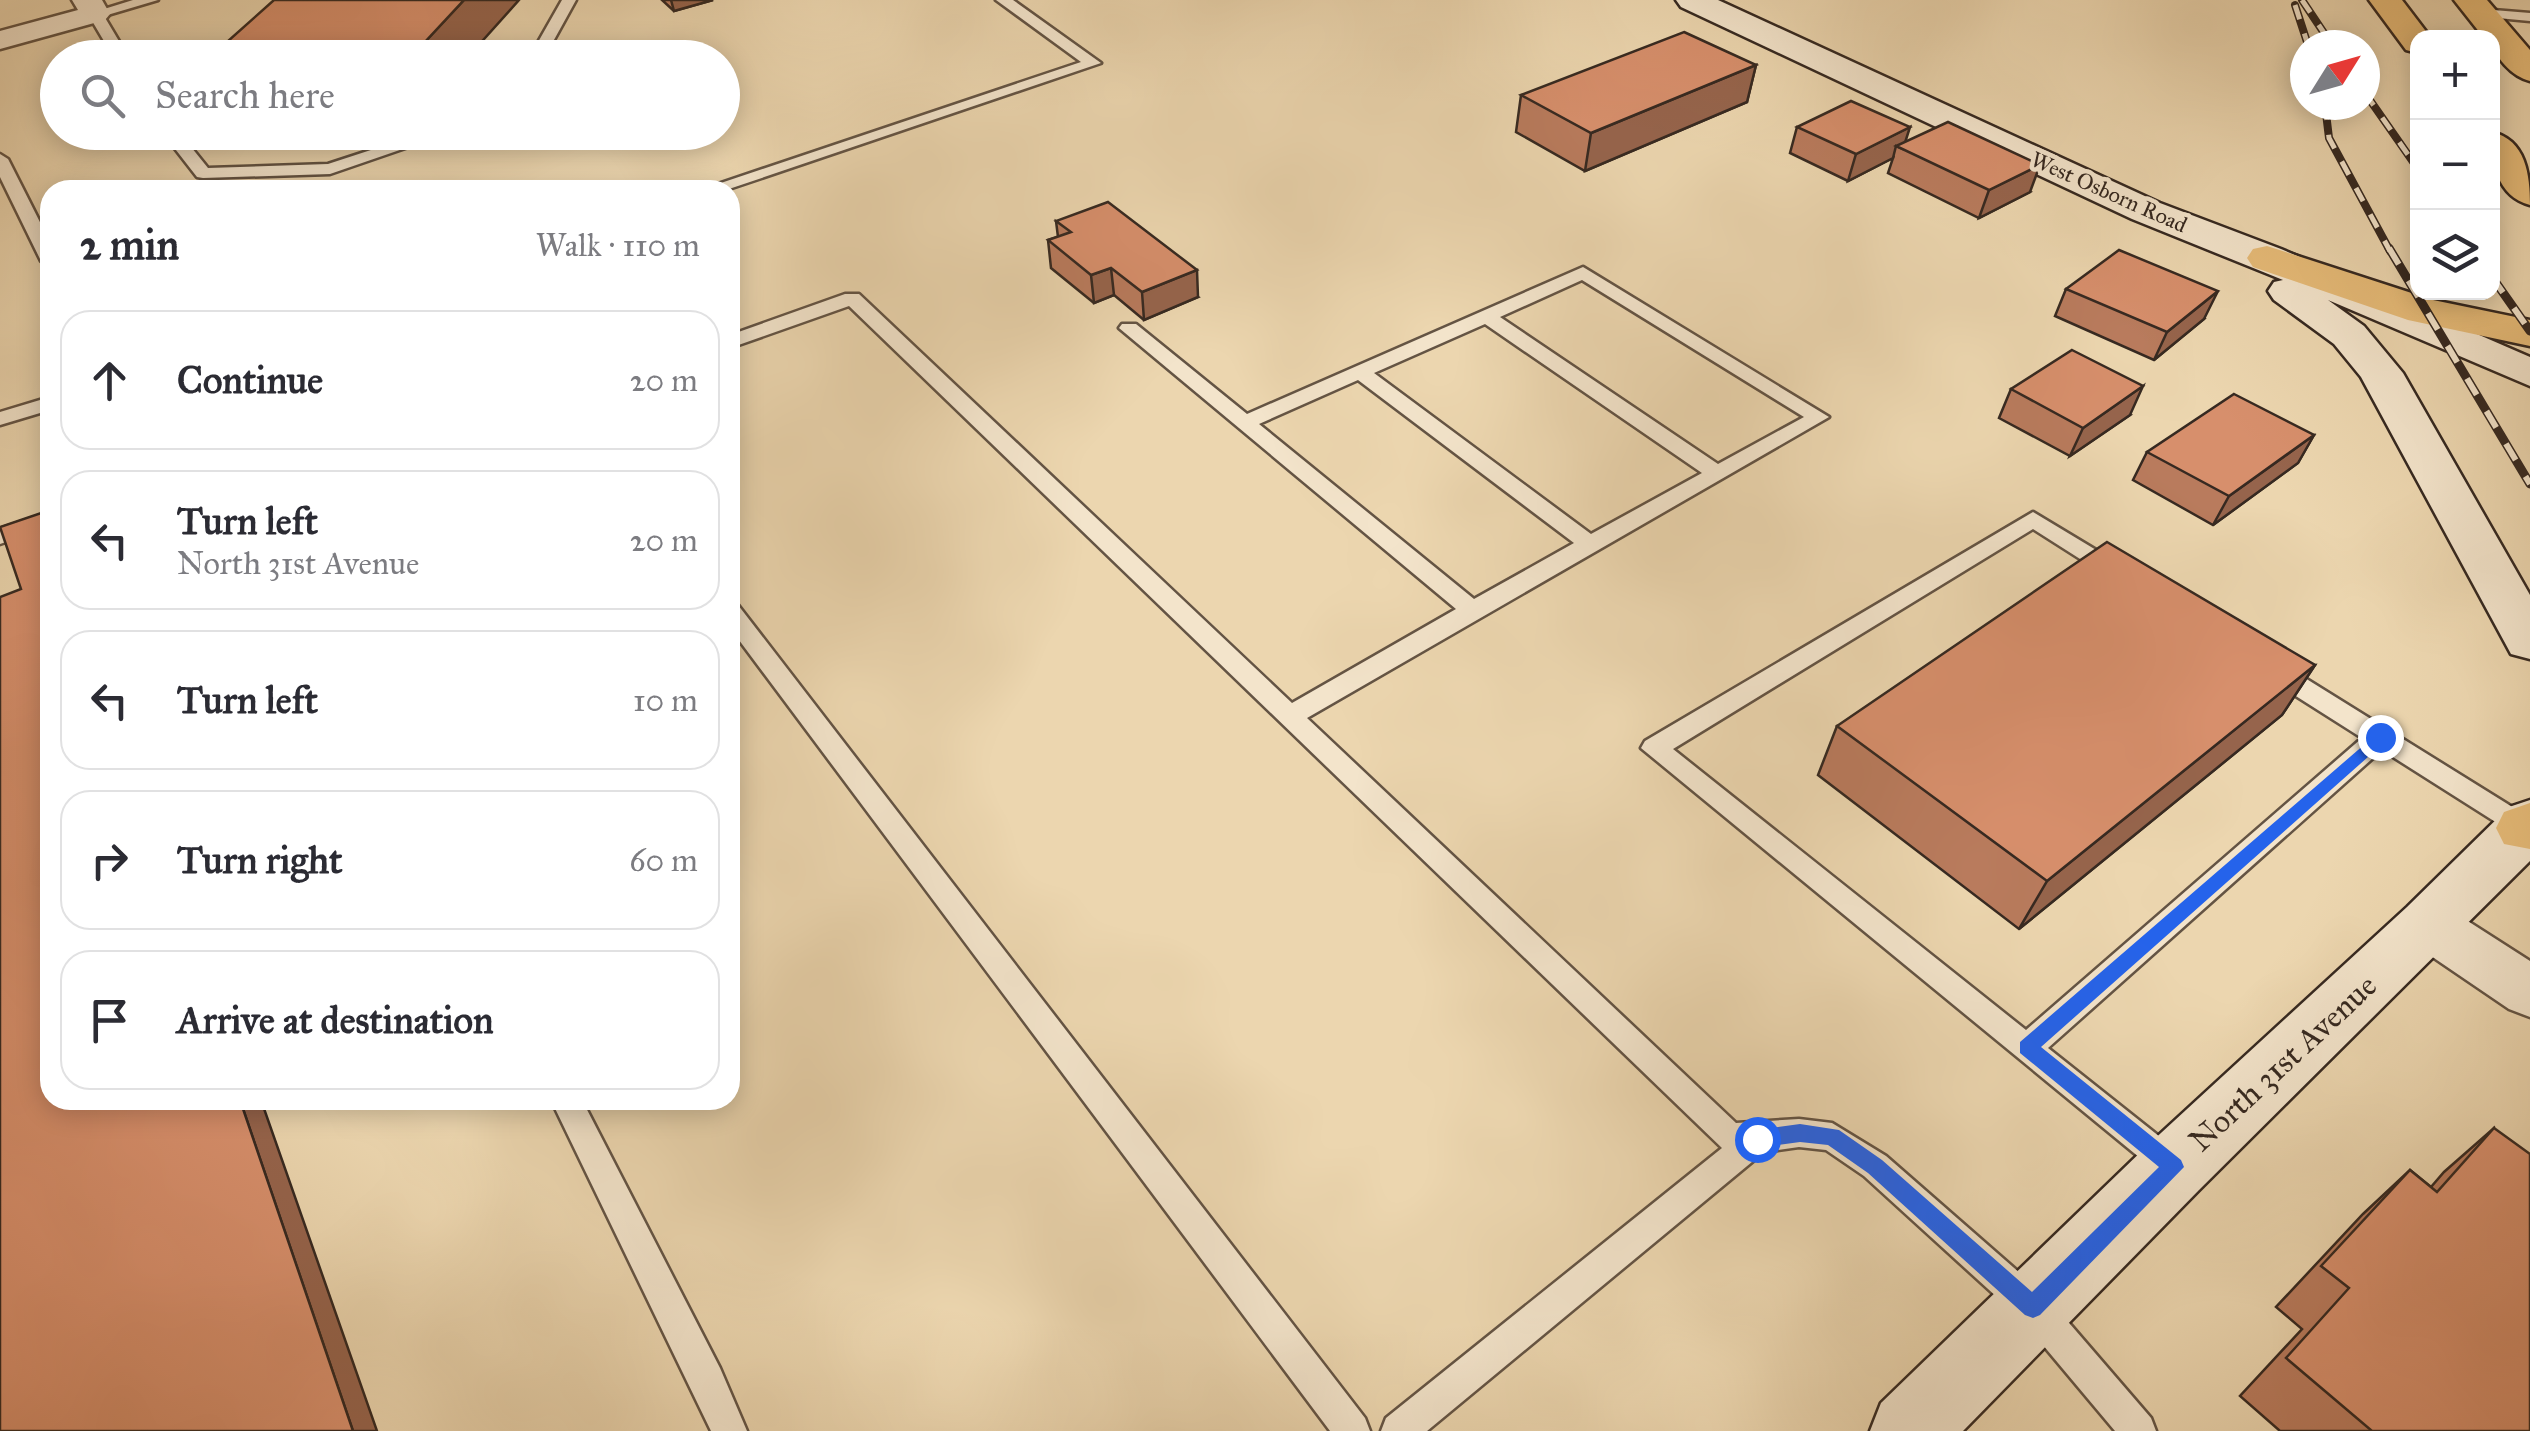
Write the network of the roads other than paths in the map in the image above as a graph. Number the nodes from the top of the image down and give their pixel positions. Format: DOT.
graph roads {
  1 [pos="150,0"];
  2 [pos="569,0"];
  3 [pos="1003,0"];
  4 [pos="1692,0"];
  5 [pos="2385,0"];
  6 [pos="2475,6"];
  7 [pos="91,7"];
  8 [pos="2530,17"];
  9 [pos="2410,33"];
  10 [pos="0,40"];
  11 [pos="111,40"];
  12 [pos="546,40"];
  13 [pos="2530,72"];
  14 [pos="184,150"];
  15 [pos="389,150"];
  16 [pos="2500,154"];
  17 [pos="0,159"];
  18 [pos="738,180"];
  19 [pos="2530,193"];
  20 [pos="2146,211"];
  21 [pos="40,241"];
  22 [pos="2267,258"];
  23 [pos="1486,316"];
  24 [pos="1129,328"];
  25 [pos="2530,333"];
  26 [pos="740,338"];
  27 [pos="1360,372"];
  28 [pos="2530,373"];
  29 [pos="40,406"];
  30 [pos="0,419"];
  31 [pos="1244,423"];
  32 [pos="1718,473"];
  33 [pos="40,523"];
  34 [pos="0,537"];
  35 [pos="1590,544"];
  36 [pos="2132,582"];
  37 [pos="1472,610"];
  38 [pos="740,624"];
  39 [pos="2530,641"];
  40 [pos="2248,654"];
  41 [pos="1290,716"];
  42 [pos="2380,737"];
  43 [pos="2529,822"];
  44 [pos="2429,925"];
  45 [pos="2530,992"];
  46 [pos="2027,1048"];
  47 [pos="571,1110"];
  48 [pos="1757,1139"];
  49 [pos="2174,1167"];
  50 [pos="2033,1307"];
  51 [pos="729,1431"];
  52 [pos="1352,1431"];
  53 [pos="1400,1431"];
  54 [pos="1909,1431"];
  55 [pos="2138,1431"];
  1 -- 7 [label="lane"];
  2 -- 12 [label="lane"];
  3 -- 18 [label="lane"];
  4 -- 20 [label="street, West Osborn Road"];
  5 -- 9 [label="highway"];
  6 -- 8 [label="lane"];
  6 -- 13 [label="highway"];
  7 -- 10 [label="street"];
  7 -- 11 [label="lane"];
  14 -- 15 [label="lane"];
  16 -- 19 [label="highway"];
  17 -- 21 [label="lane"];
  20 -- 22 [label="street, West Osborn Road"];
  20 -- 39 [label="street"];
  22 -- 25 [label="highway"];
  22 -- 28 [label="street, West Osborn Road"];
  23 -- 27 [label="lane"];
  23 -- 32 [label="lane"];
  23 -- 32 [label="lane"];
  24 -- 31 [label="lane"];
  26 -- 41 [label="lane"];
  27 -- 31 [label="lane"];
  27 -- 35 [label="lane"];
  29 -- 30 [label="lane"];
  31 -- 37 [label="lane"];
  32 -- 35 [label="lane"];
  33 -- 34 [label="lane"];
  35 -- 37 [label="lane"];
  36 -- 46 [label="lane"];
  37 -- 41 [label="lane"];
  38 -- 52 [label="lane"];
  40 -- 42 [label="lane"];
  41 -- 48 [label="lane"];
  42 -- 43 [label="lane"];
  42 -- 46 [label="lane"];
  43 -- 44 [label="street, North 31st Avenue"];
  44 -- 45 [label="street"];
  44 -- 49 [label="street, North 31st Avenue"];
  46 -- 49 [label="lane"];
  47 -- 51 [label="lane"];
  48 -- 50 [label="lane"];
  48 -- 53 [label="lane"];
  49 -- 50 [label="street, North 31st Avenue"];
  50 -- 54 [label="street, North 31st Avenue"];
  50 -- 55 [label="lane"];
}
